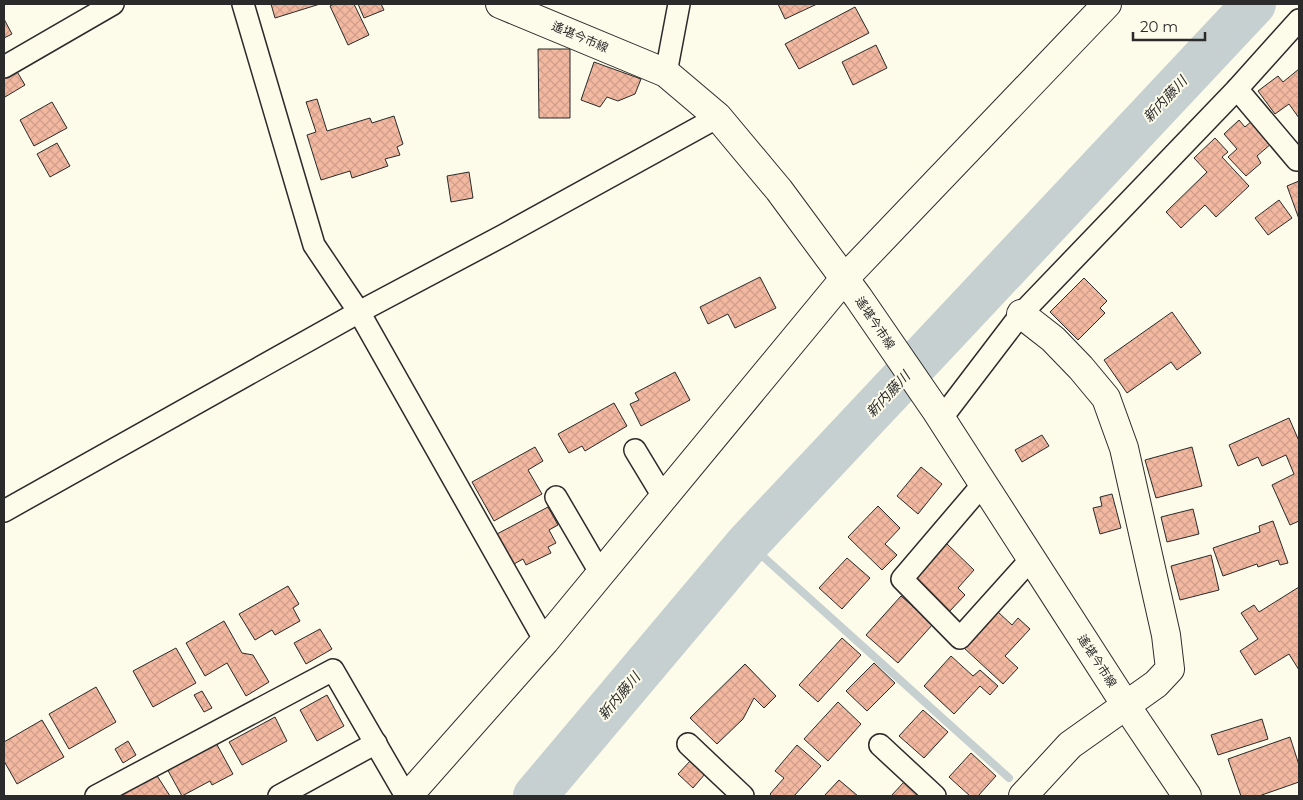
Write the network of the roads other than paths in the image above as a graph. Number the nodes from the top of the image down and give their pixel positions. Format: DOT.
graph roads {
  1 [pos="113,4"];
  2 [pos="243,4"];
  3 [pos="500,4"];
  4 [pos="679,4"];
  5 [pos="1107,4"];
  6 [pos="1299,20"];
  7 [pos="4,66"];
  8 [pos="666,73"];
  9 [pos="1237,90"];
  10 [pos="718,117"];
  11 [pos="1299,160"];
  12 [pos="851,288"];
  13 [pos="359,312"];
  14 [pos="1021,314"];
  15 [pos="938,414"];
  16 [pos="635,450"];
  17 [pos="983,484"];
  18 [pos="556,497"];
  19 [pos="664,498"];
  20 [pos="4,511"];
  21 [pos="1031,559"];
  22 [pos="601,574"];
  23 [pos="545,641"];
  24 [pos="1125,704"];
  25 [pos="376,743"];
  26 [pos="688,744"];
  27 [pos="880,745"];
  28 [pos="96,796"];
  29 [pos="279,796"];
  30 [pos="407,796"];
  31 [pos="743,796"];
  32 [pos="935,796"];
  33 [pos="1023,796"];
  34 [pos="1187,796"];
  1 -- 7 [label="street"];
  2 -- 13 [label="street"];
  3 -- 8 [label="street, 遙堪今市線"];
  4 -- 8 [label="street"];
  5 -- 12 [label="street"];
  6 -- 9 [label="street"];
  8 -- 10 [label="street, 遙堪今市線"];
  9 -- 11 [label="street"];
  9 -- 14 [label="street"];
  10 -- 12 [label="street, 遙堪今市線"];
  10 -- 13 [label="street"];
  12 -- 15 [label="street, 遙堪今市線"];
  12 -- 19 [label="street"];
  13 -- 20 [label="street"];
  13 -- 23 [label="street"];
  14 -- 15 [label="street"];
  14 -- 24 [label="street"];
  15 -- 17 [label="street, 遙堪今市線"];
  16 -- 19 [label="street"];
  17 -- 21 [label="street, 遙堪今市線"];
  17 -- 21 [label="street"];
  18 -- 22 [label="street"];
  19 -- 22 [label="street"];
  21 -- 24 [label="street, 遙堪今市線"];
  22 -- 23 [label="street"];
  23 -- 30 [label="street"];
  24 -- 33 [label="street"];
  24 -- 34 [label="street, 遙堪今市線"];
  25 -- 28 [label="street"];
  25 -- 29 [label="street"];
  25 -- 30 [label="street"];
  26 -- 31 [label="street"];
  27 -- 32 [label="street"];
}
